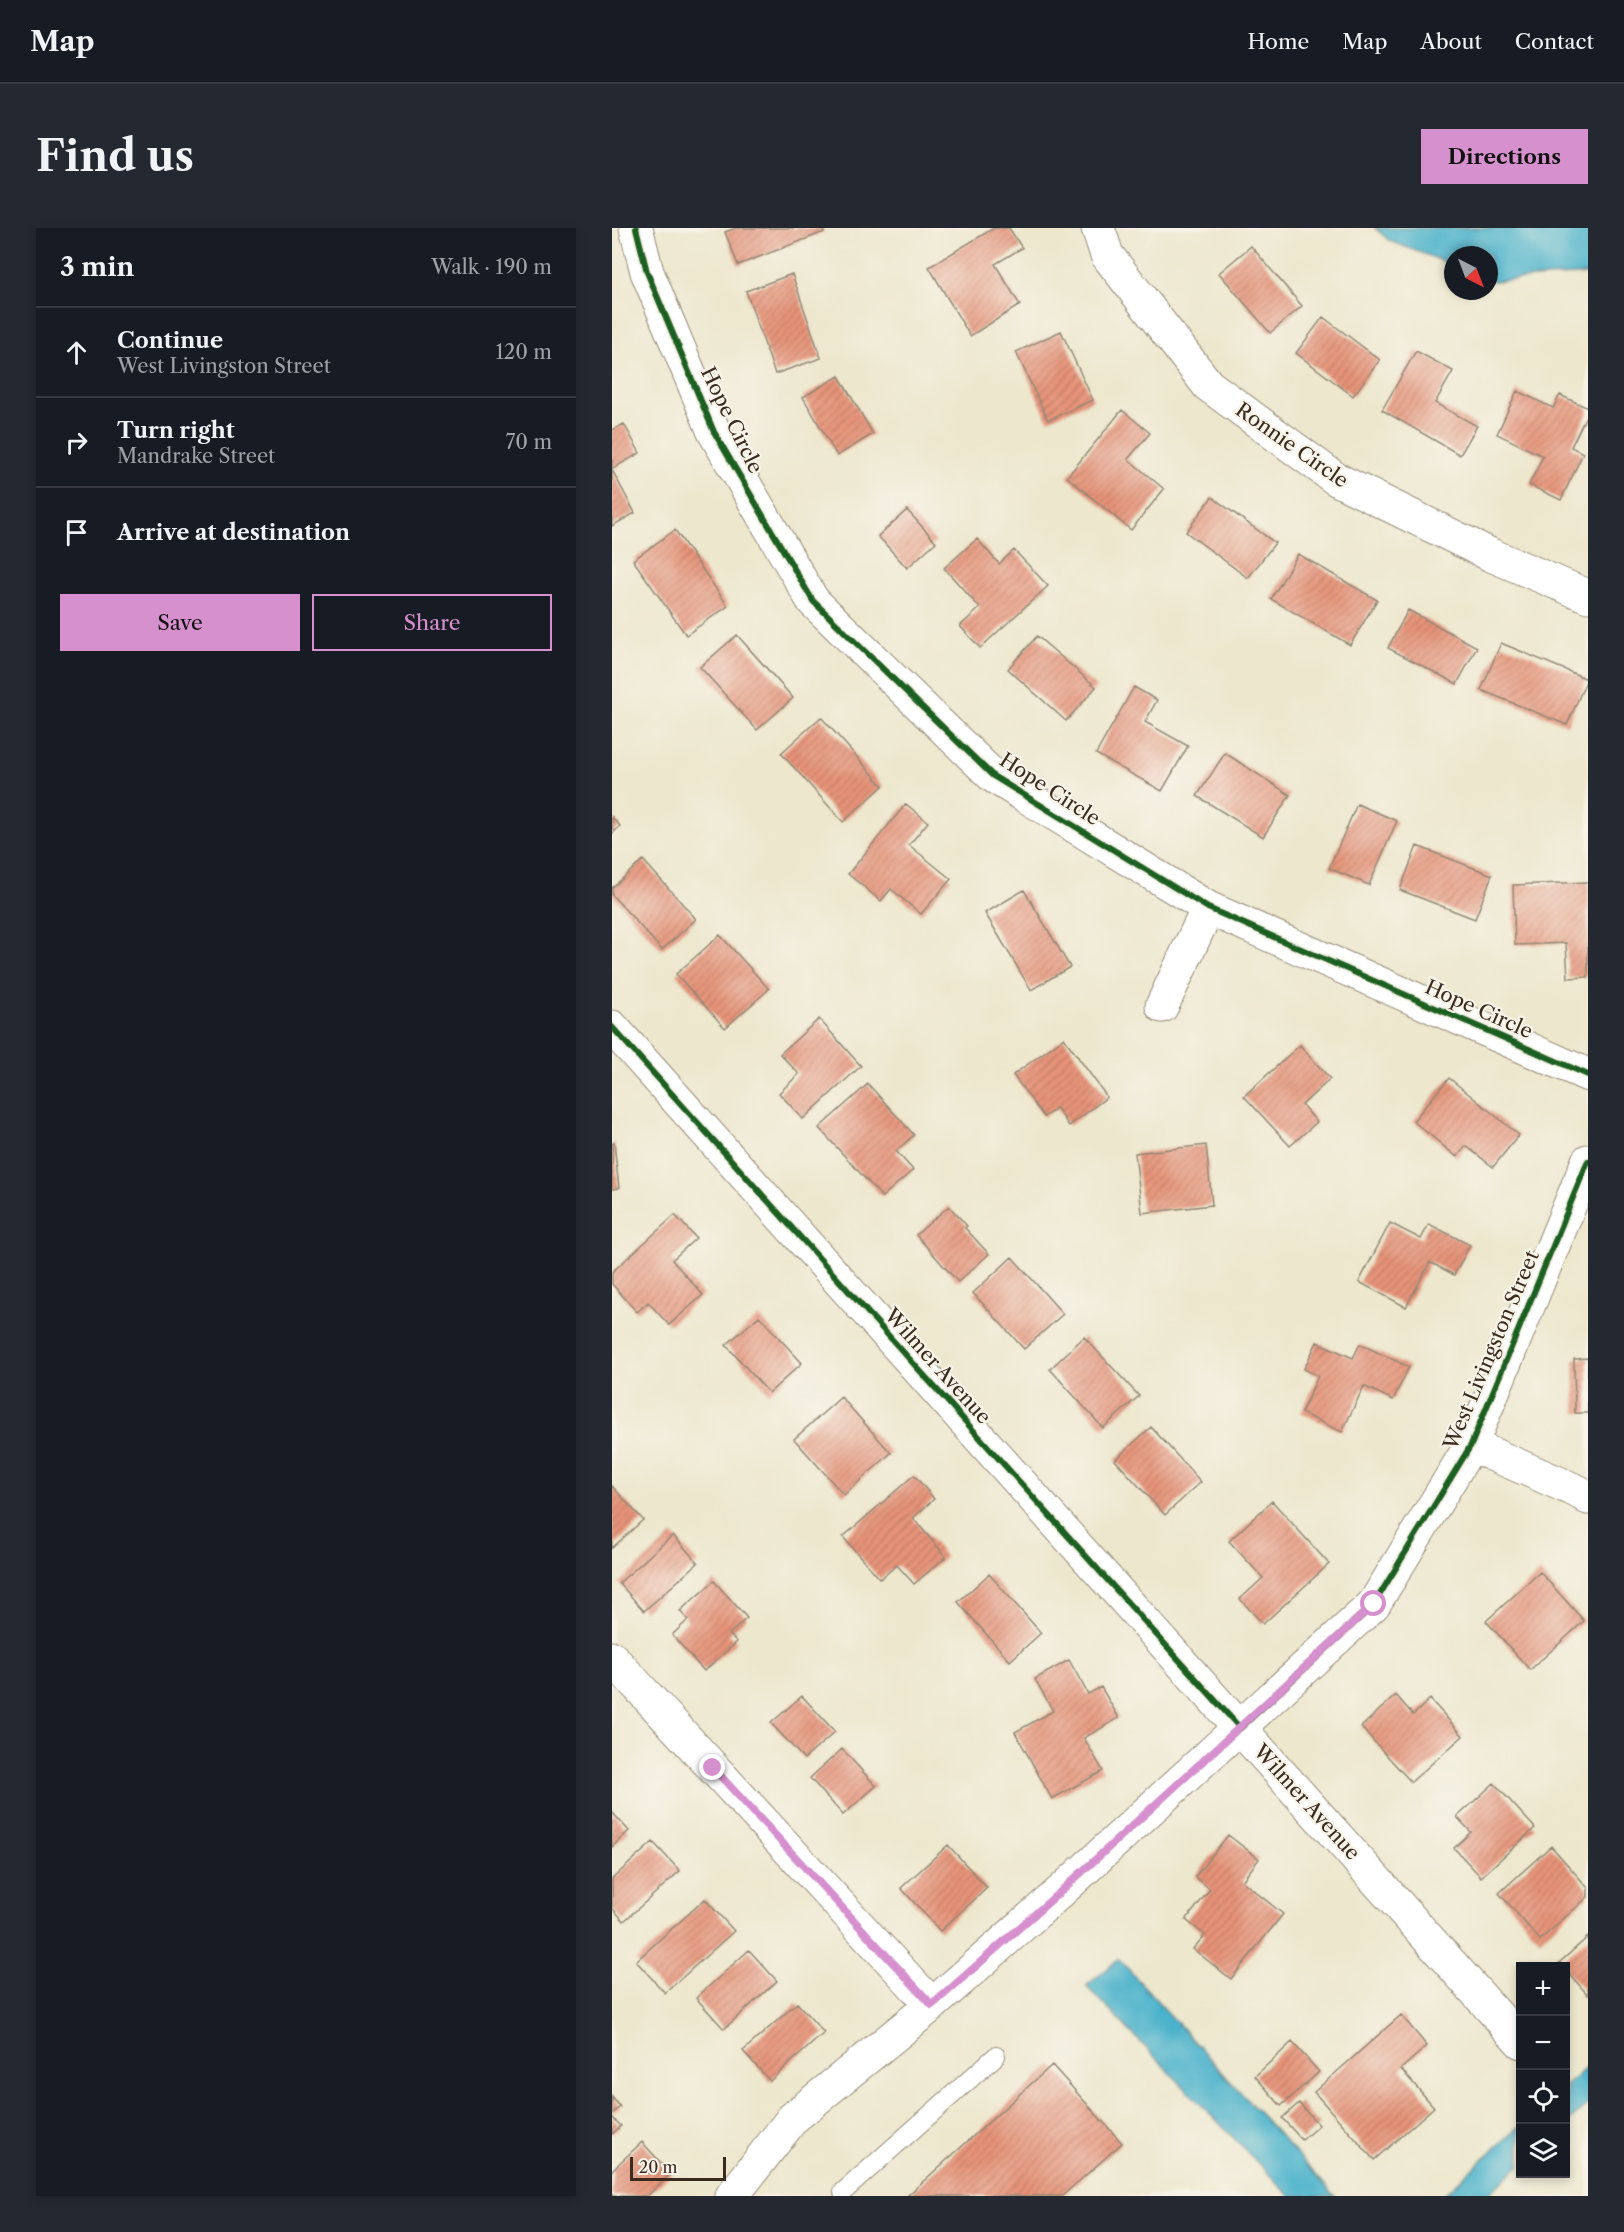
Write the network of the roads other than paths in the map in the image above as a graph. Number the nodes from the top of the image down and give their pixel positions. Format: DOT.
graph roads {
  1 [pos="636,228"];
  2 [pos="1098,228"];
  3 [pos="1588,596"];
  4 [pos="1208,908"];
  5 [pos="1162,1006"];
  6 [pos="612,1027"];
  7 [pos="1588,1075"];
  8 [pos="1588,1161"];
  9 [pos="1471,1445"];
  10 [pos="1588,1498"];
  11 [pos="612,1658"];
  12 [pos="1240,1728"];
  13 [pos="932,2005"];
  14 [pos="1516,2036"];
  15 [pos="996,2056"];
  16 [pos="843,2194"];
  17 [pos="732,2196"];
  1 -- 4 [label="street, Hope Circle"];
  2 -- 3 [label="street, Ronnie Circle"];
  4 -- 5 [label="street"];
  4 -- 7 [label="street, Hope Circle"];
  6 -- 12 [label="street, Wilmer Avenue"];
  8 -- 9 [label="street, West Livingston Street"];
  9 -- 10 [label="street"];
  9 -- 12 [label="street, West Livingston Street"];
  11 -- 13 [label="street"];
  12 -- 13 [label="street, West Livingston Street"];
  12 -- 14 [label="street, Wilmer Avenue"];
  13 -- 17 [label="street, West Livingston Street"];
  15 -- 16 [label="lane"];
}
